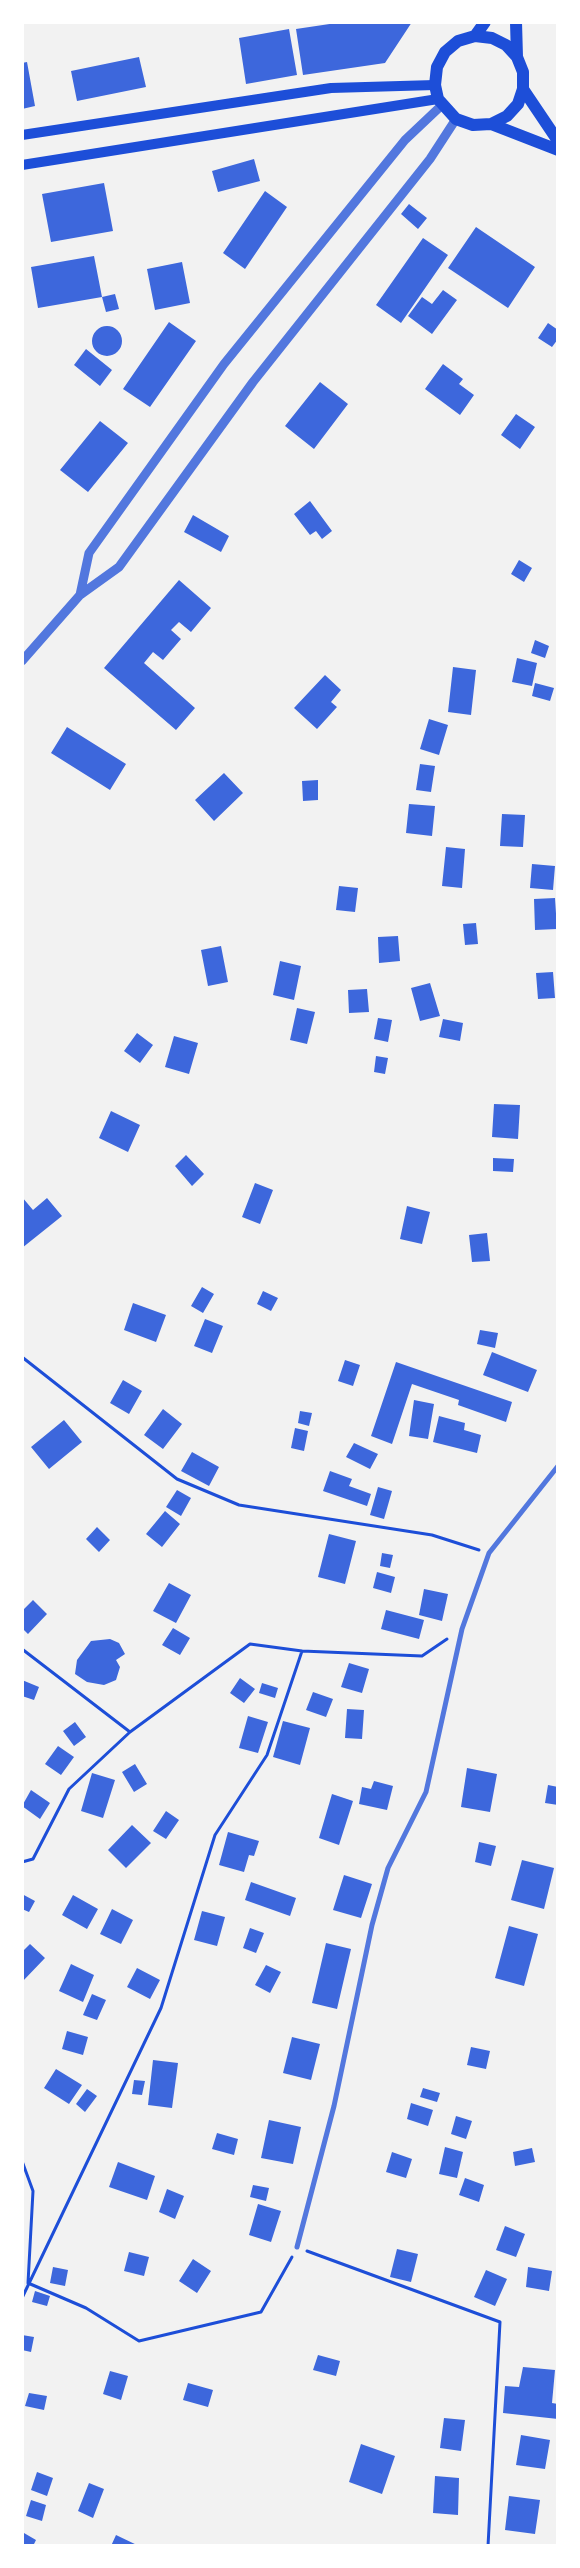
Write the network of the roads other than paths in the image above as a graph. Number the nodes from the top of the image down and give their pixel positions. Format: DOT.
graph roads {
  1 [pos="485,22"];
  2 [pos="516,22"];
  3 [pos="475,36"];
  4 [pos="517,57"];
  5 [pos="435,85"];
  6 [pos="523,89"];
  7 [pos="440,102"];
  8 [pos="456,119"];
  9 [pos="491,124"];
  10 [pos="22,136"];
  11 [pos="558,141"];
  12 [pos="558,150"];
  13 [pos="22,165"];
  14 [pos="80,595"];
  15 [pos="22,661"];
  16 [pos="558,1466"];
  17 [pos="297,2248"];
  1 -- 3 [label="main road"];
  2 -- 4 [label="main road"];
  3 -- 4 [label="main road"];
  3 -- 5 [label="main road"];
  4 -- 6 [label="main road"];
  5 -- 7 [label="main road"];
  5 -- 10 [label="main road"];
  6 -- 9 [label="main road"];
  6 -- 11 [label="main road"];
  7 -- 8 [label="main road"];
  7 -- 13 [label="main road"];
  7 -- 14 [label="street"];
  8 -- 9 [label="main road"];
  8 -- 14 [label="street"];
  9 -- 12 [label="main road"];
  14 -- 15 [label="street"];
  16 -- 17 [label="street"];
}
